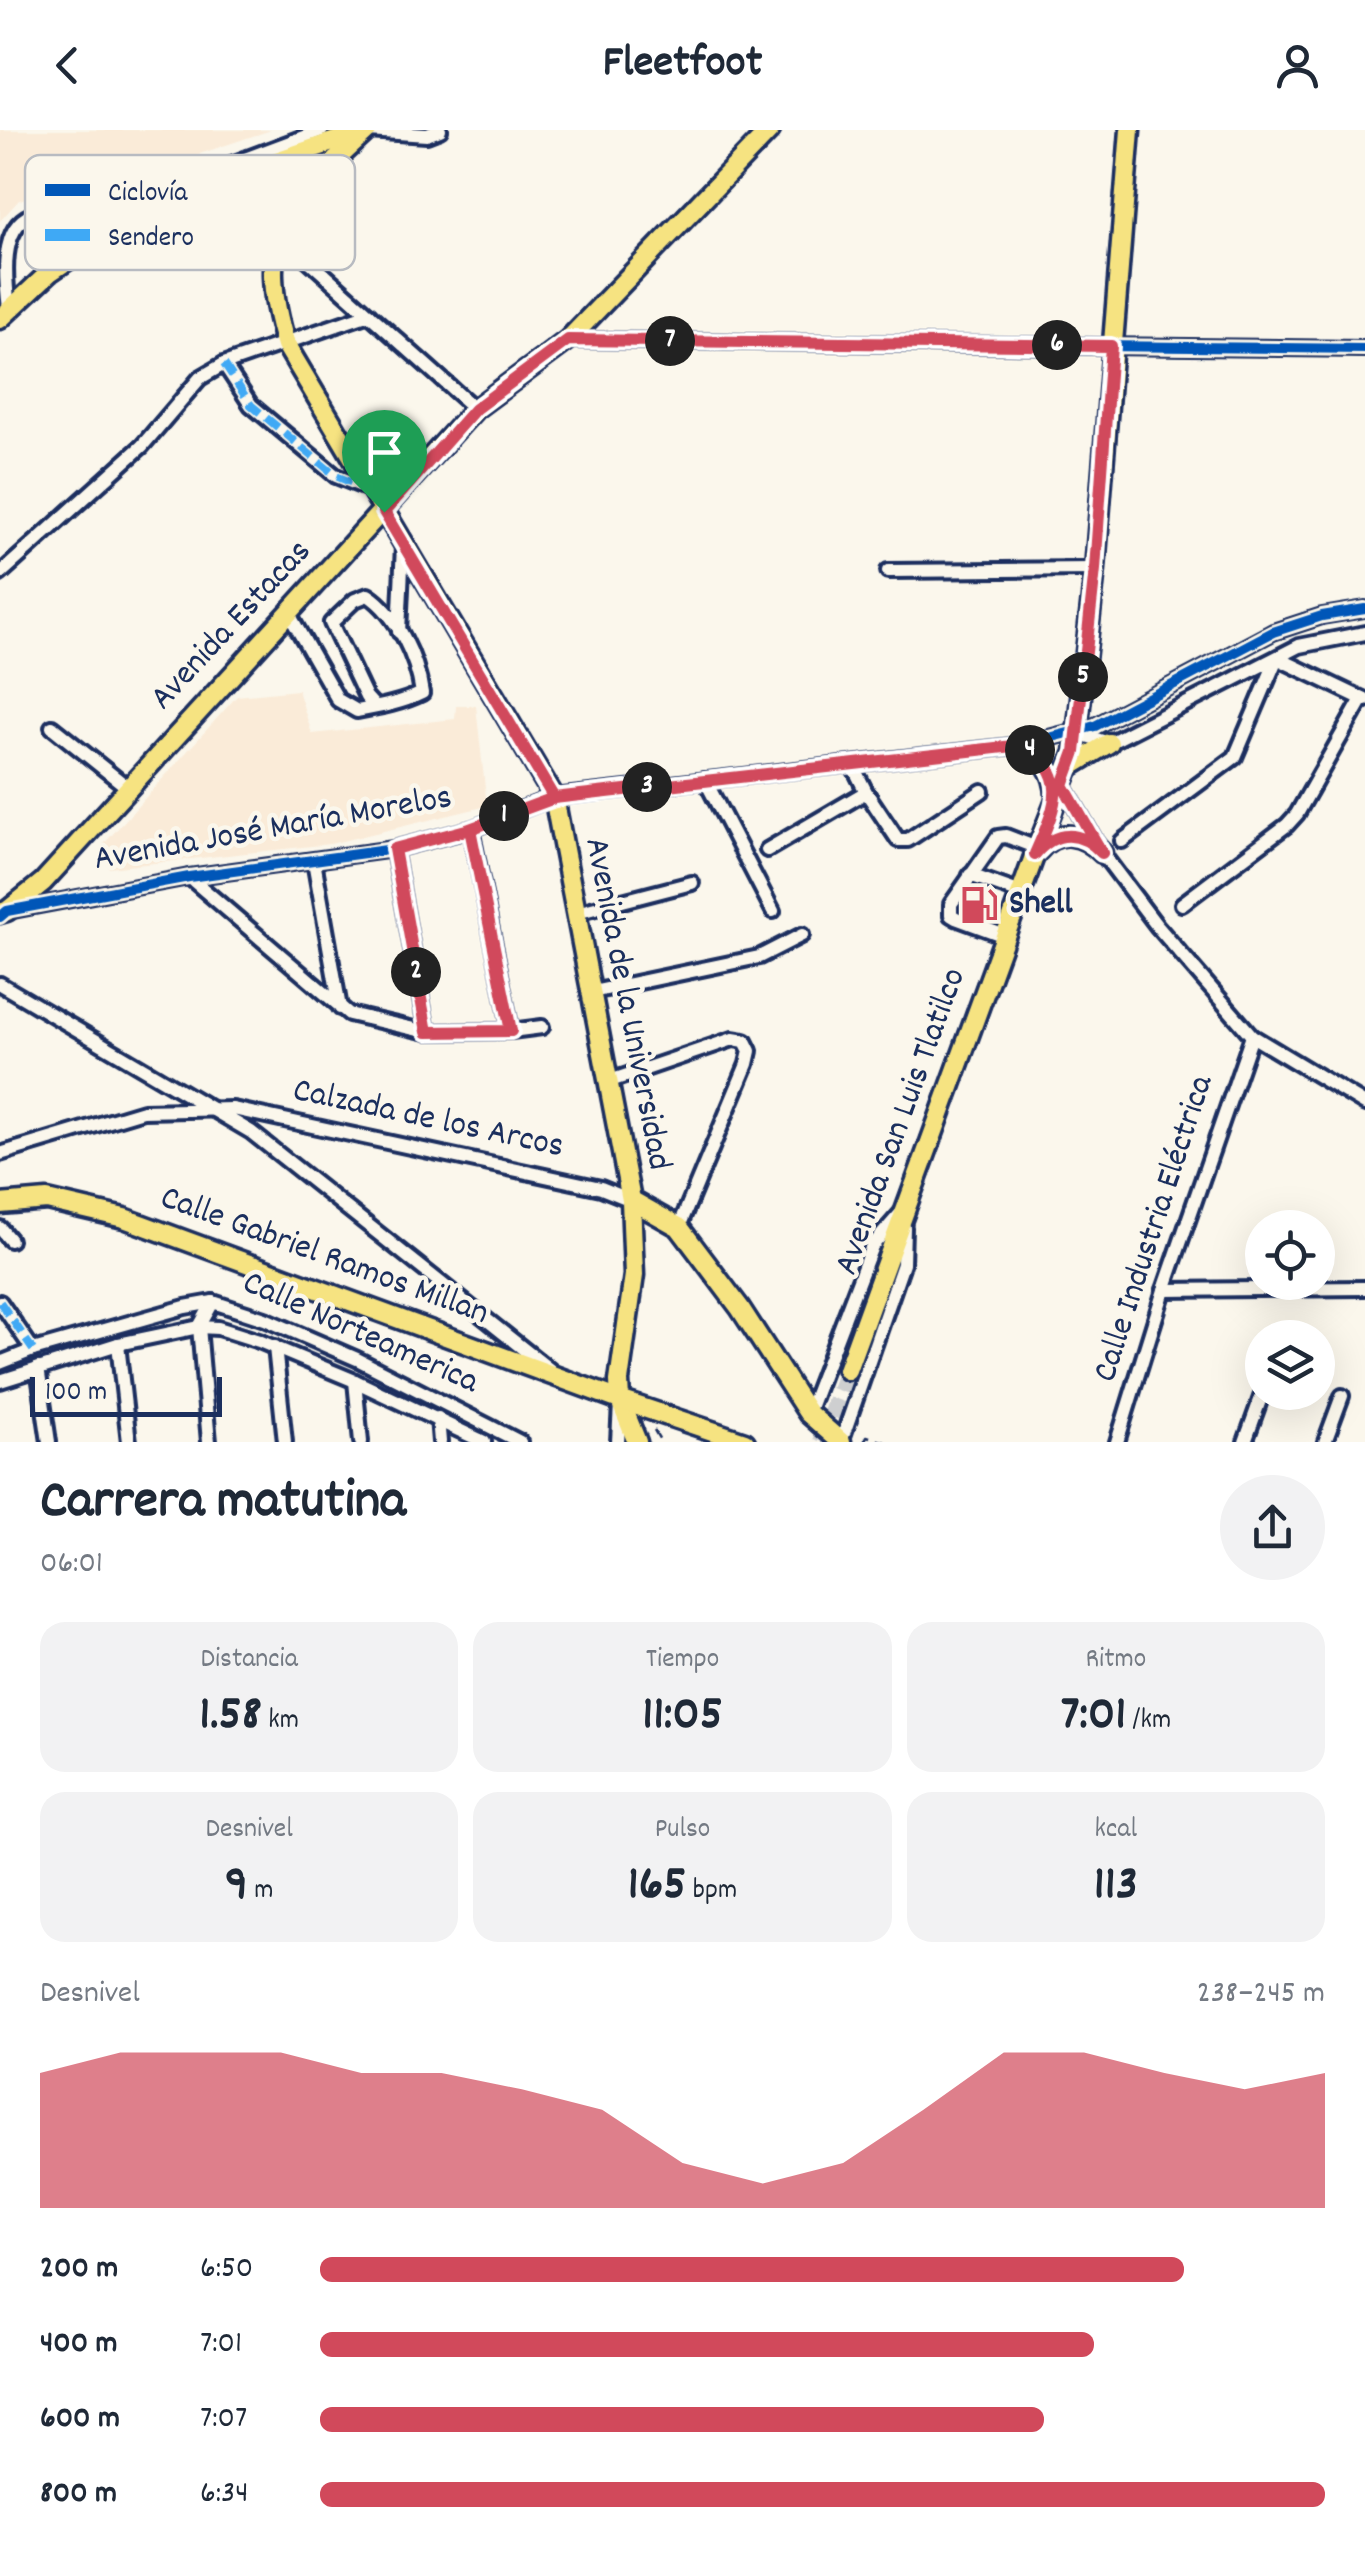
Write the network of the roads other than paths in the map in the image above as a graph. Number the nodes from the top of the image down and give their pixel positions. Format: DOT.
graph roads {
  1 [pos="322,130"];
  2 [pos="369,130"];
  3 [pos="440,130"];
  4 [pos="770,130"];
  5 [pos="1130,130"];
  6 [pos="254,155"];
  7 [pos="294,155"];
  8 [pos="343,155"];
  9 [pos="25,217"];
  10 [pos="53,270"];
  11 [pos="273,270"];
  12 [pos="320,270"];
  13 [pos="4,313"];
  14 [pos="369,314"];
  15 [pos="568,340"];
  16 [pos="286,345"];
  17 [pos="1111,346"];
  18 [pos="1365,349"];
  19 [pos="224,364"];
  20 [pos="475,409"];
  21 [pos="372,491"];
  22 [pos="384,512"];
  23 [pos="402,544"];
  24 [pos="1095,569"];
  25 [pos="888,571"];
  26 [pos="0,574"];
  27 [pos="1365,610"];
  28 [pos="288,614"];
  29 [pos="1365,632"];
  30 [pos="399,633"];
  31 [pos="1278,658"];
  32 [pos="1364,699"];
  33 [pos="375,708"];
  34 [pos="52,727"];
  35 [pos="1077,733"];
  36 [pos="1110,744"];
  37 [pos="1022,745"];
  38 [pos="852,764"];
  39 [pos="1071,766"];
  40 [pos="704,780"];
  41 [pos="126,787"];
  42 [pos="982,790"];
  43 [pos="866,792"];
  44 [pos="1059,794"];
  45 [pos="554,798"];
  46 [pos="470,829"];
  47 [pos="1122,841"];
  48 [pos="394,849"];
  49 [pos="767,850"];
  50 [pos="1036,851"];
  51 [pos="1102,853"];
  52 [pos="314,861"];
  53 [pos="970,876"];
  54 [pos="189,877"];
  55 [pos="692,883"];
  56 [pos="1021,893"];
  57 [pos="1182,904"];
  58 [pos="773,912"];
  59 [pos="576,913"];
  60 [pos="2,914"];
  61 [pos="802,935"];
  62 [pos="1004,936"];
  63 [pos="0,984"];
  64 [pos="592,992"];
  65 [pos="340,1008"];
  66 [pos="542,1027"];
  67 [pos="511,1031"];
  68 [pos="427,1032"];
  69 [pos="1252,1036"];
  70 [pos="610,1082"];
  71 [pos="1365,1104"];
  72 [pos="210,1109"];
  73 [pos="0,1154"];
  74 [pos="630,1200"];
  75 [pos="0,1204"];
  76 [pos="904,1209"];
  77 [pos="679,1227"];
  78 [pos="1365,1288"];
  79 [pos="1164,1290"];
  80 [pos="0,1302"];
  81 [pos="212,1302"];
  82 [pos="185,1306"];
  83 [pos="199,1327"];
  84 [pos="118,1344"];
  85 [pos="274,1347"];
  86 [pos="33,1350"];
  87 [pos="0,1364"];
  88 [pos="38,1368"];
  89 [pos="847,1370"];
  90 [pos="560,1378"];
  91 [pos="0,1381"];
  92 [pos="355,1381"];
  93 [pos="1342,1396"];
  94 [pos="620,1400"];
  95 [pos="1257,1410"];
  96 [pos="808,1413"];
  97 [pos="438,1418"];
  98 [pos="717,1436"];
  99 [pos="632,1440"];
  100 [pos="48,1442"];
  101 [pos="128,1442"];
  102 [pos="209,1442"];
  103 [pos="285,1442"];
  104 [pos="362,1442"];
  105 [pos="440,1442"];
  106 [pos="484,1442"];
  107 [pos="520,1442"];
  108 [pos="745,1442"];
  109 [pos="841,1442"];
  110 [pos="1117,1442"];
  111 [pos="1245,1442"];
  112 [pos="1325,1442"];
  1 -- 6 [label="street"];
  2 -- 3 [label="street"];
  2 -- 7 [label="main road"];
  2 -- 8 [label="main road, Avenida de la Universidad"];
  4 -- 15 [label="main road, Avenida Estacas"];
  5 -- 17 [label="main road, Avenida San Luis Tlatilco"];
  9 -- 13 [label="street"];
  10 -- 13 [label="main road"];
  11 -- 16 [label="main road, Avenida de la Universidad"];
  12 -- 14 [label="street"];
  14 -- 16 [label="street"];
  14 -- 20 [label="street"];
  15 -- 17 [label="street"];
  15 -- 20 [label="main road, Avenida Estacas"];
  16 -- 19 [label="street"];
  16 -- 21 [label="main road, Avenida de la Universidad"];
  17 -- 18 [label="street"];
  17 -- 24 [label="main road, Avenida San Luis Tlatilco"];
  19 -- 21 [label="street"];
  19 -- 26 [label="street"];
  20 -- 22 [label="main road, Avenida Estacas"];
  21 -- 22 [label="main road, Avenida de la Universidad"];
  22 -- 23 [label="main road, Avenida de la Universidad"];
  22 -- 28 [label="main road, Avenida Estacas"];
  23 -- 30 [label="street"];
  23 -- 45 [label="main road, Avenida de la Universidad"];
  24 -- 25 [label="street"];
  24 -- 35 [label="main road, Avenida San Luis Tlatilco"];
  27 -- 35 [label="street, Avenida José María Morelos"];
  28 -- 33 [label="street"];
  28 -- 41 [label="main road, Avenida Estacas"];
  29 -- 31 [label="street"];
  30 -- 33 [label="street"];
  30 -- 33 [label="street"];
  31 -- 32 [label="street"];
  31 -- 36 [label="street"];
  31 -- 47 [label="street"];
  32 -- 57 [label="street"];
  34 -- 41 [label="street"];
  35 -- 36 [label="street"];
  35 -- 37 [label="street, Avenida José María Morelos"];
  35 -- 39 [label="main road, Avenida San Luis Tlatilco"];
  36 -- 39 [label="main road"];
  37 -- 38 [label="street, Avenida José María Morelos"];
  37 -- 44 [label="main road"];
  38 -- 40 [label="street, Avenida José María Morelos"];
  38 -- 43 [label="street"];
  39 -- 44 [label="main road, Avenida San Luis Tlatilco"];
  40 -- 45 [label="street, Avenida José María Morelos"];
  40 -- 58 [label="street"];
  41 -- 60 [label="main road, Avenida Estacas"];
  42 -- 43 [label="street"];
  43 -- 49 [label="street"];
  44 -- 50 [label="main road, Avenida San Luis Tlatilco"];
  44 -- 51 [label="street"];
  45 -- 46 [label="street, Avenida José María Morelos"];
  45 -- 59 [label="main road, Avenida de la Universidad"];
  46 -- 48 [label="street, Avenida José María Morelos"];
  46 -- 67 [label="street"];
  48 -- 52 [label="street, Avenida José María Morelos"];
  48 -- 68 [label="street"];
  50 -- 51 [label="main road"];
  50 -- 53 [label="street"];
  50 -- 56 [label="main road, Avenida San Luis Tlatilco"];
  51 -- 69 [label="street"];
  52 -- 54 [label="street, Avenida José María Morelos"];
  52 -- 65 [label="street"];
  53 -- 56 [label="street"];
  53 -- 62 [label="street"];
  54 -- 60 [label="street, Avenida José María Morelos"];
  54 -- 65 [label="street"];
  55 -- 59 [label="street"];
  56 -- 62 [label="main road, Avenida San Luis Tlatilco"];
  59 -- 64 [label="main road, Avenida de la Universidad"];
  61 -- 64 [label="street"];
  62 -- 76 [label="main road, Avenida San Luis Tlatilco"];
  63 -- 72 [label="street"];
  64 -- 70 [label="main road, Avenida de la Universidad"];
  65 -- 68 [label="street"];
  66 -- 67 [label="street"];
  67 -- 68 [label="street"];
  69 -- 71 [label="street"];
  69 -- 79 [label="street, Calle Industria Eléctrica"];
  70 -- 74 [label="main road, Avenida de la Universidad"];
  70 -- 77 [label="street"];
  72 -- 73 [label="street, Calzada de los Arcos"];
  72 -- 74 [label="street, Calzada de los Arcos"];
  72 -- 90 [label="street"];
  74 -- 77 [label="main road"];
  74 -- 94 [label="main road, Avenida de la Universidad"];
  75 -- 90 [label="main road, Calle Gabriel Ramos Millan"];
  76 -- 89 [label="main road, Avenida San Luis Tlatilco"];
  76 -- 96 [label="street"];
  76 -- 109 [label="street"];
  77 -- 96 [label="main road"];
  78 -- 79 [label="street"];
  79 -- 110 [label="street, Calle Industria Eléctrica"];
  80 -- 86 [label="street"];
  81 -- 82 [label="street, Calle Norteamerica"];
  81 -- 83 [label="street"];
  81 -- 107 [label="street, Calle Norteamerica"];
  82 -- 83 [label="street"];
  82 -- 86 [label="street, Calle Norteamerica"];
  83 -- 84 [label="street, Calle Norteamerica"];
  83 -- 85 [label="street, Calle Norteamerica"];
  83 -- 102 [label="street"];
  84 -- 88 [label="street, Calle Norteamerica"];
  84 -- 101 [label="street"];
  85 -- 92 [label="street, Calle Norteamerica"];
  85 -- 103 [label="street"];
  86 -- 87 [label="street, Calle Norteamerica"];
  88 -- 91 [label="street, Calle Norteamerica"];
  88 -- 100 [label="street"];
  90 -- 94 [label="main road, Calle Gabriel Ramos Millan"];
  92 -- 97 [label="street, Calle Norteamerica"];
  92 -- 104 [label="street"];
  93 -- 112 [label="street"];
  94 -- 98 [label="main road, Calle Gabriel Ramos Millan"];
  94 -- 99 [label="main road"];
  95 -- 111 [label="street"];
  96 -- 109 [label="main road"];
  97 -- 105 [label="street"];
  97 -- 106 [label="street, Calle Norteamerica"];
  98 -- 108 [label="main road, Calle Gabriel Ramos Millan"];
}
